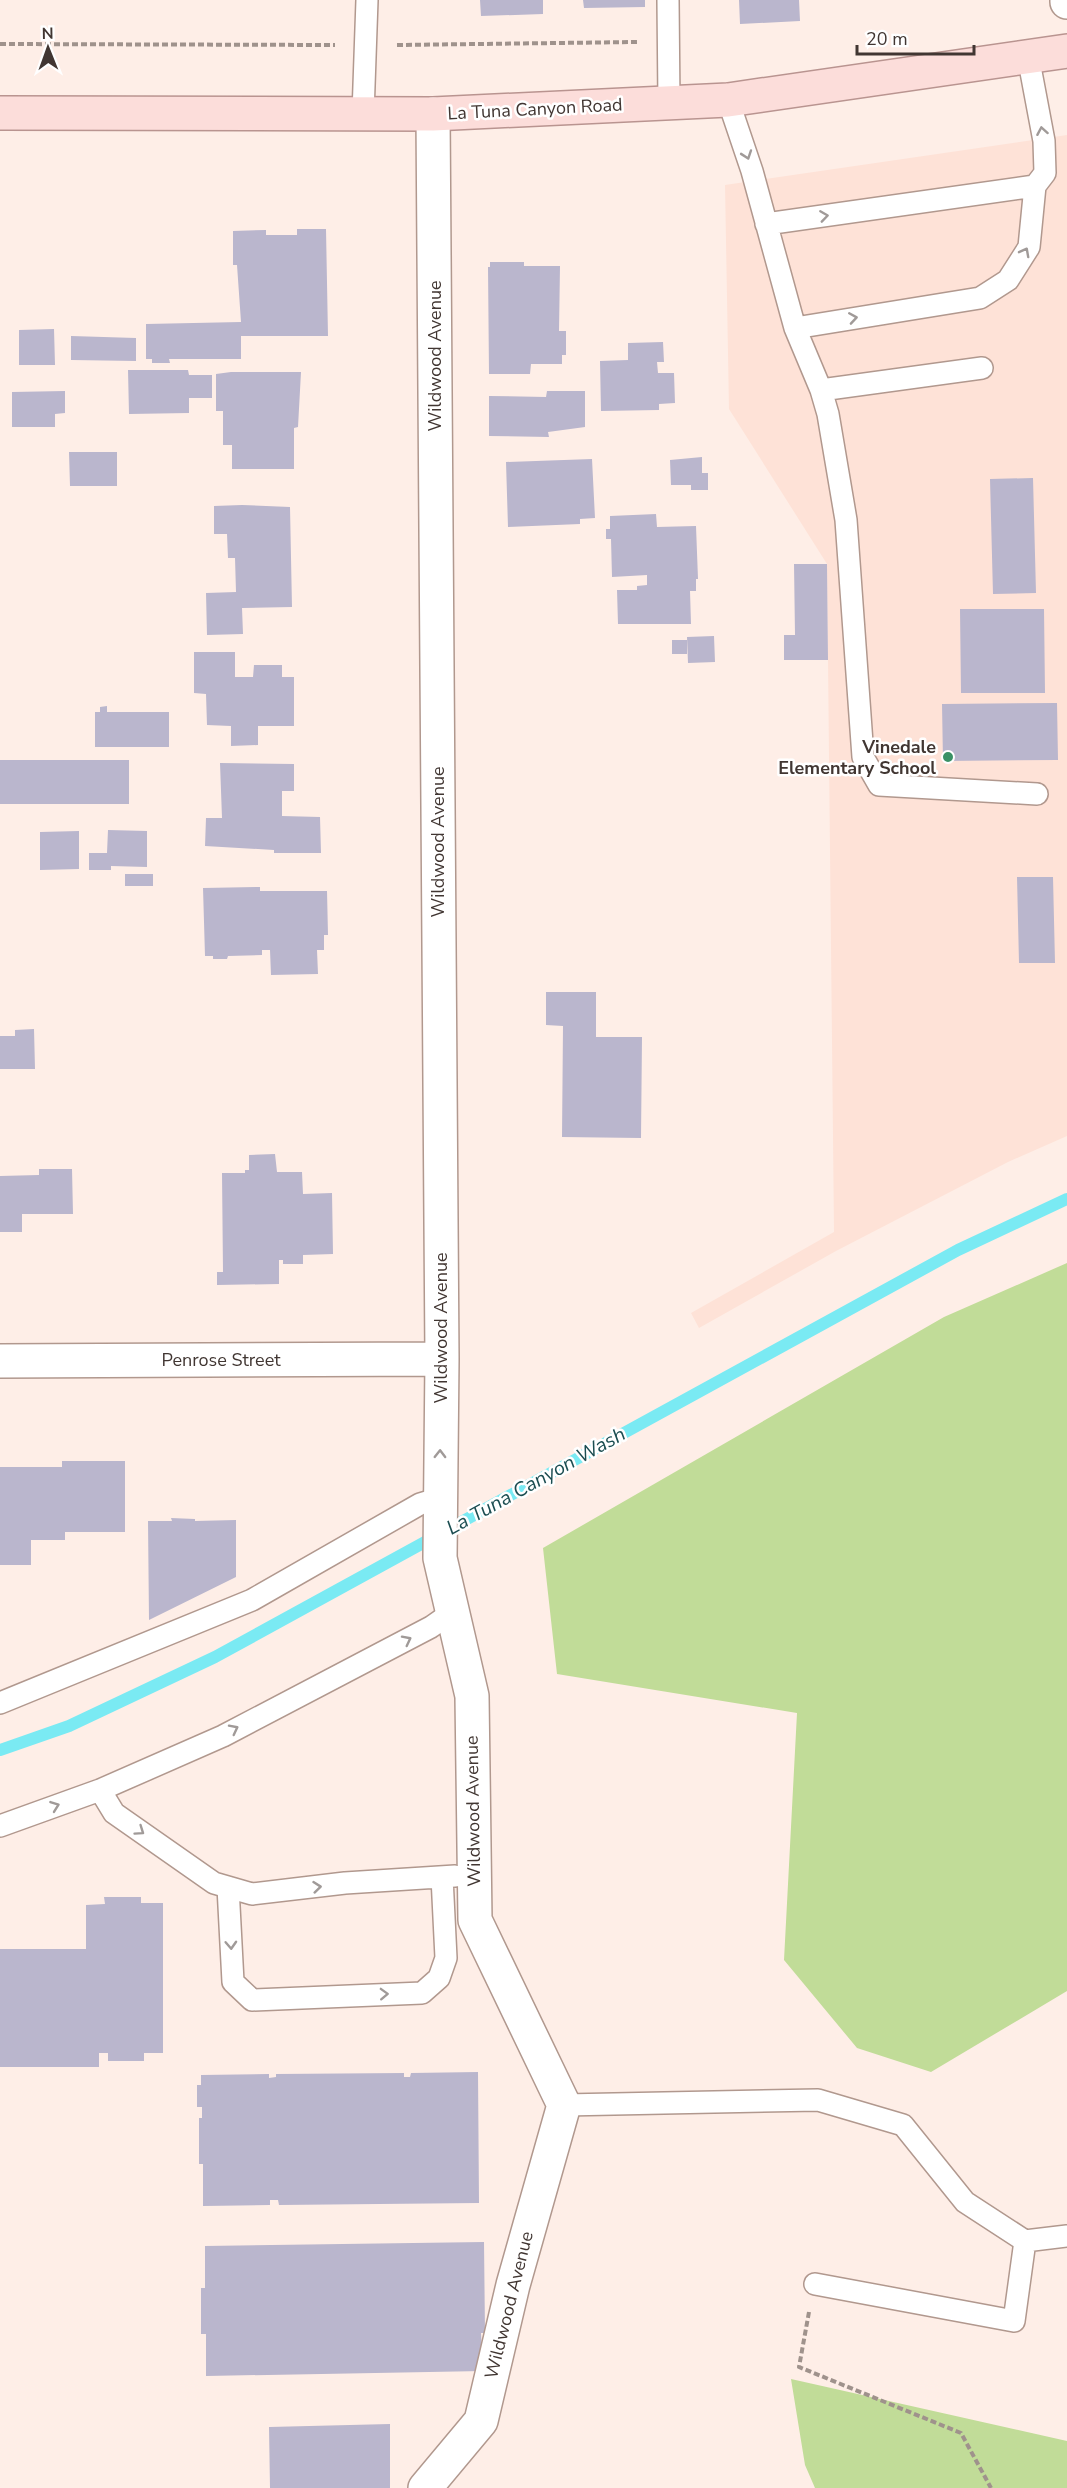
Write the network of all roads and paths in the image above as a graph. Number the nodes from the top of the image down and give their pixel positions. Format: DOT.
graph roads {
  1 [pos="367,0"];
  2 [pos="668,0"];
  3 [pos="1067,51"];
  4 [pos="1028,56"];
  5 [pos="728,100"];
  6 [pos="669,103"];
  7 [pos="0,113"];
  8 [pos="363,114"];
  9 [pos="433,114"];
  10 [pos="1035,186"];
  11 [pos="766,224"];
  12 [pos="795,328"];
  13 [pos="982,368"];
  14 [pos="821,390"];
  15 [pos="1037,794"];
  16 [pos="442,1359"];
  17 [pos="0,1361"];
  18 [pos="440,1505"];
  19 [pos="451,1612"];
  20 [pos="0,1703"];
  21 [pos="100,1790"];
  22 [pos="0,1826"];
  23 [pos="474,1875"];
  24 [pos="442,1877"];
  25 [pos="228,1887"];
  26 [pos="564,2105"];
  27 [pos="1067,2236"];
  28 [pos="1025,2241"];
  29 [pos="814,2284"];
  30 [pos="425,2488"];
  31 [pos="991,2488"];
  1 -- 8 [label="lane"];
  2 -- 6 [label="lane"];
  3 -- 4 [label="main road, La Tuna Canyon Road"];
  4 -- 5 [label="main road, La Tuna Canyon Road"];
  10 -- 4 [label="lane, one-way"];
  5 -- 6 [label="main road, La Tuna Canyon Road"];
  5 -- 11 [label="lane, one-way"];
  6 -- 9 [label="main road, La Tuna Canyon Road"];
  7 -- 8 [label="main road, La Tuna Canyon Road"];
  8 -- 9 [label="main road, La Tuna Canyon Road"];
  9 -- 16 [label="street, Wildwood Avenue"];
  11 -- 10 [label="lane, one-way"];
  12 -- 10 [label="lane, one-way"];
  11 -- 12 [label="lane"];
  12 -- 14 [label="lane"];
  13 -- 14 [label="lane"];
  14 -- 15 [label="lane"];
  16 -- 17 [label="street, Penrose Street"];
  18 -- 16 [label="street, Wildwood Avenue, one-way"];
  18 -- 19 [label="street, Wildwood Avenue"];
  18 -- 20 [label="lane"];
  21 -- 19 [label="lane, one-way"];
  19 -- 23 [label="street, Wildwood Avenue"];
  22 -- 21 [label="lane, one-way"];
  21 -- 25 [label="lane, one-way"];
  23 -- 24 [label="lane"];
  23 -- 26 [label="street, Wildwood Avenue"];
  25 -- 24 [label="lane, one-way"];
  25 -- 24 [label="lane, one-way"];
  26 -- 28 [label="lane"];
  26 -- 30 [label="street, Wildwood Avenue"];
  27 -- 28 [label="lane"];
  28 -- 29 [label="lane"];
  29 -- 31 [label="path"];
}
